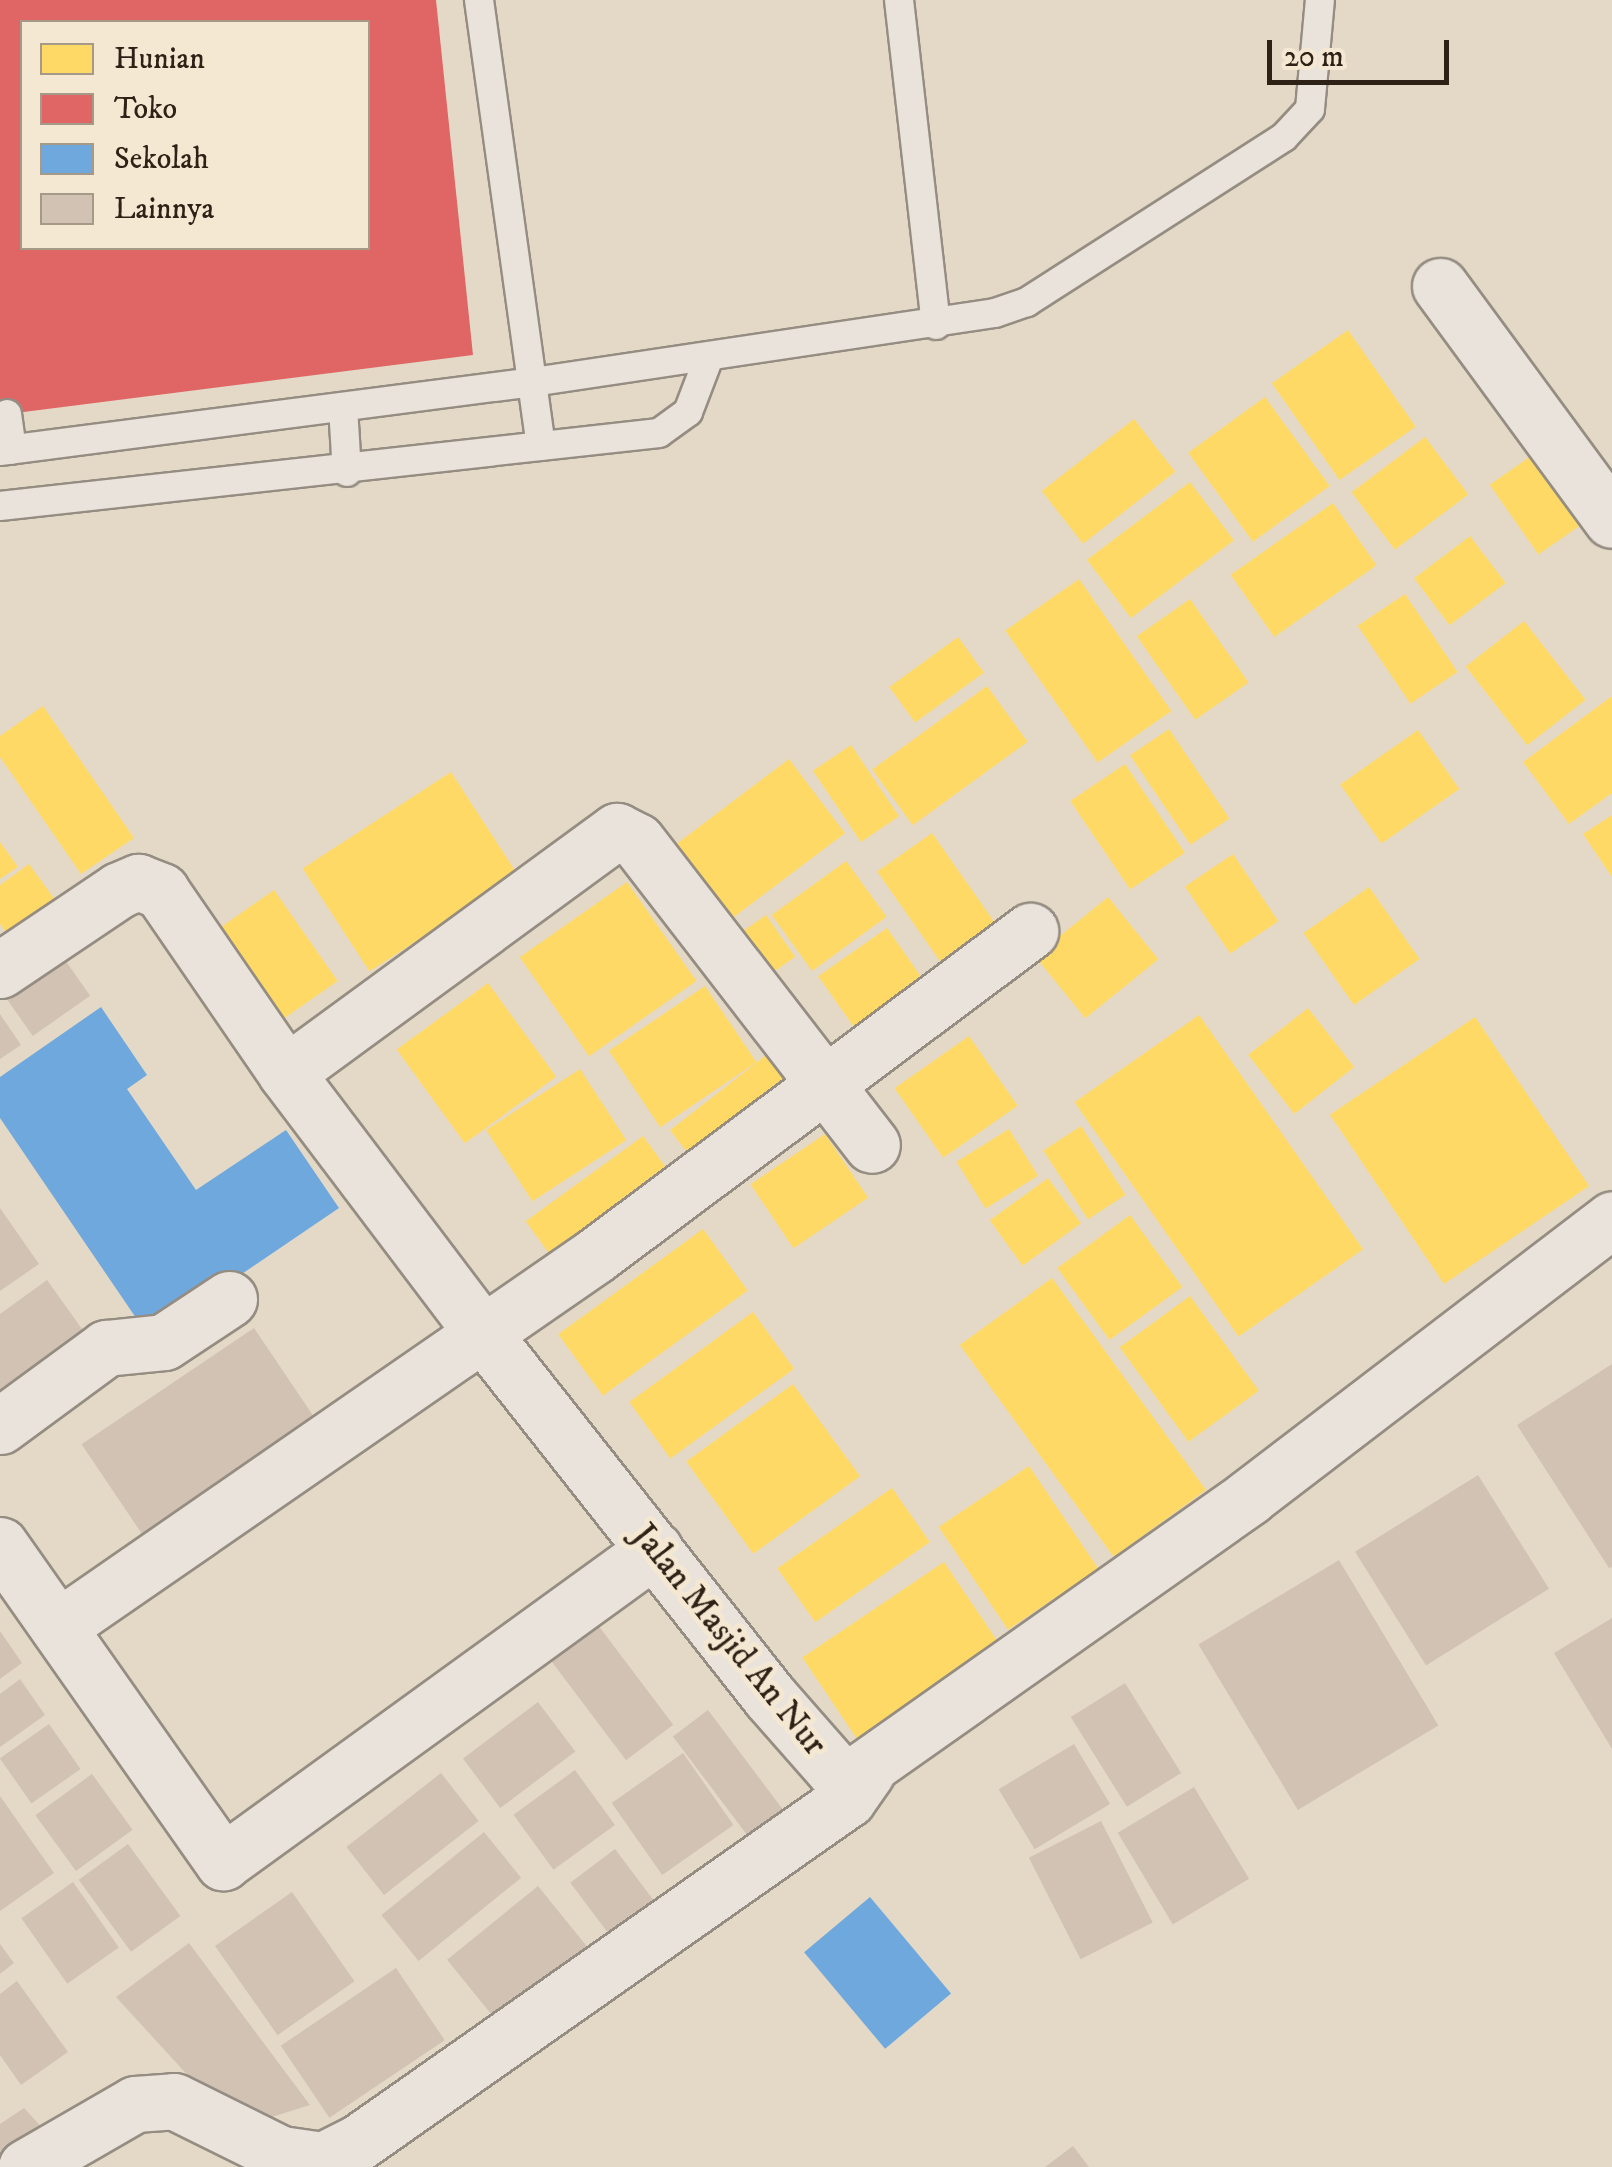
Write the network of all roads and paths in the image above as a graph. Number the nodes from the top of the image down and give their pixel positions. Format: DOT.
graph roads {
  1 [pos="479,0"];
  2 [pos="899,0"];
  3 [pos="1320,0"];
  4 [pos="1440,286"];
  5 [pos="936,325"];
  6 [pos="709,357"];
  7 [pos="533,382"];
  8 [pos="343,407"];
  9 [pos="6,414"];
  10 [pos="541,446"];
  11 [pos="6,450"];
  12 [pos="347,472"];
  13 [pos="0,506"];
  14 [pos="1612,520"];
  15 [pos="1030,931"];
  16 [pos="0,970"];
  17 [pos="286,1073"];
  18 [pos="828,1083"];
  19 [pos="872,1145"];
  20 [pos="1612,1219"];
  21 [pos="229,1298"];
  22 [pos="484,1335"];
  23 [pos="0,1426"];
  24 [pos="0,1545"];
  25 [pos="655,1548"];
  26 [pos="58,1627"];
  27 [pos="866,1772"];
  28 [pos="26,2167"];
  1 -- 7 [label="lane"];
  2 -- 5 [label="lane"];
  3 -- 5 [label="lane"];
  4 -- 14 [label="street"];
  5 -- 6 [label="lane"];
  6 -- 7 [label="lane"];
  6 -- 10 [label="lane"];
  7 -- 8 [label="lane"];
  7 -- 10 [label="lane"];
  8 -- 11 [label="lane"];
  8 -- 12 [label="lane"];
  9 -- 11 [label="lane"];
  10 -- 12 [label="lane"];
  12 -- 13 [label="lane"];
  15 -- 18 [label="street"];
  16 -- 17 [label="street, Jalan Masjid An Nur"];
  17 -- 18 [label="street"];
  17 -- 22 [label="street, Jalan Masjid An Nur"];
  18 -- 19 [label="street"];
  18 -- 22 [label="street"];
  20 -- 27 [label="street, Jalan Masjid An Nur"];
  21 -- 23 [label="street"];
  22 -- 25 [label="street, Jalan Masjid An Nur"];
  22 -- 26 [label="street"];
  24 -- 26 [label="street"];
  25 -- 26 [label="street"];
  25 -- 27 [label="street, Jalan Masjid An Nur"];
  27 -- 28 [label="street"];
}
